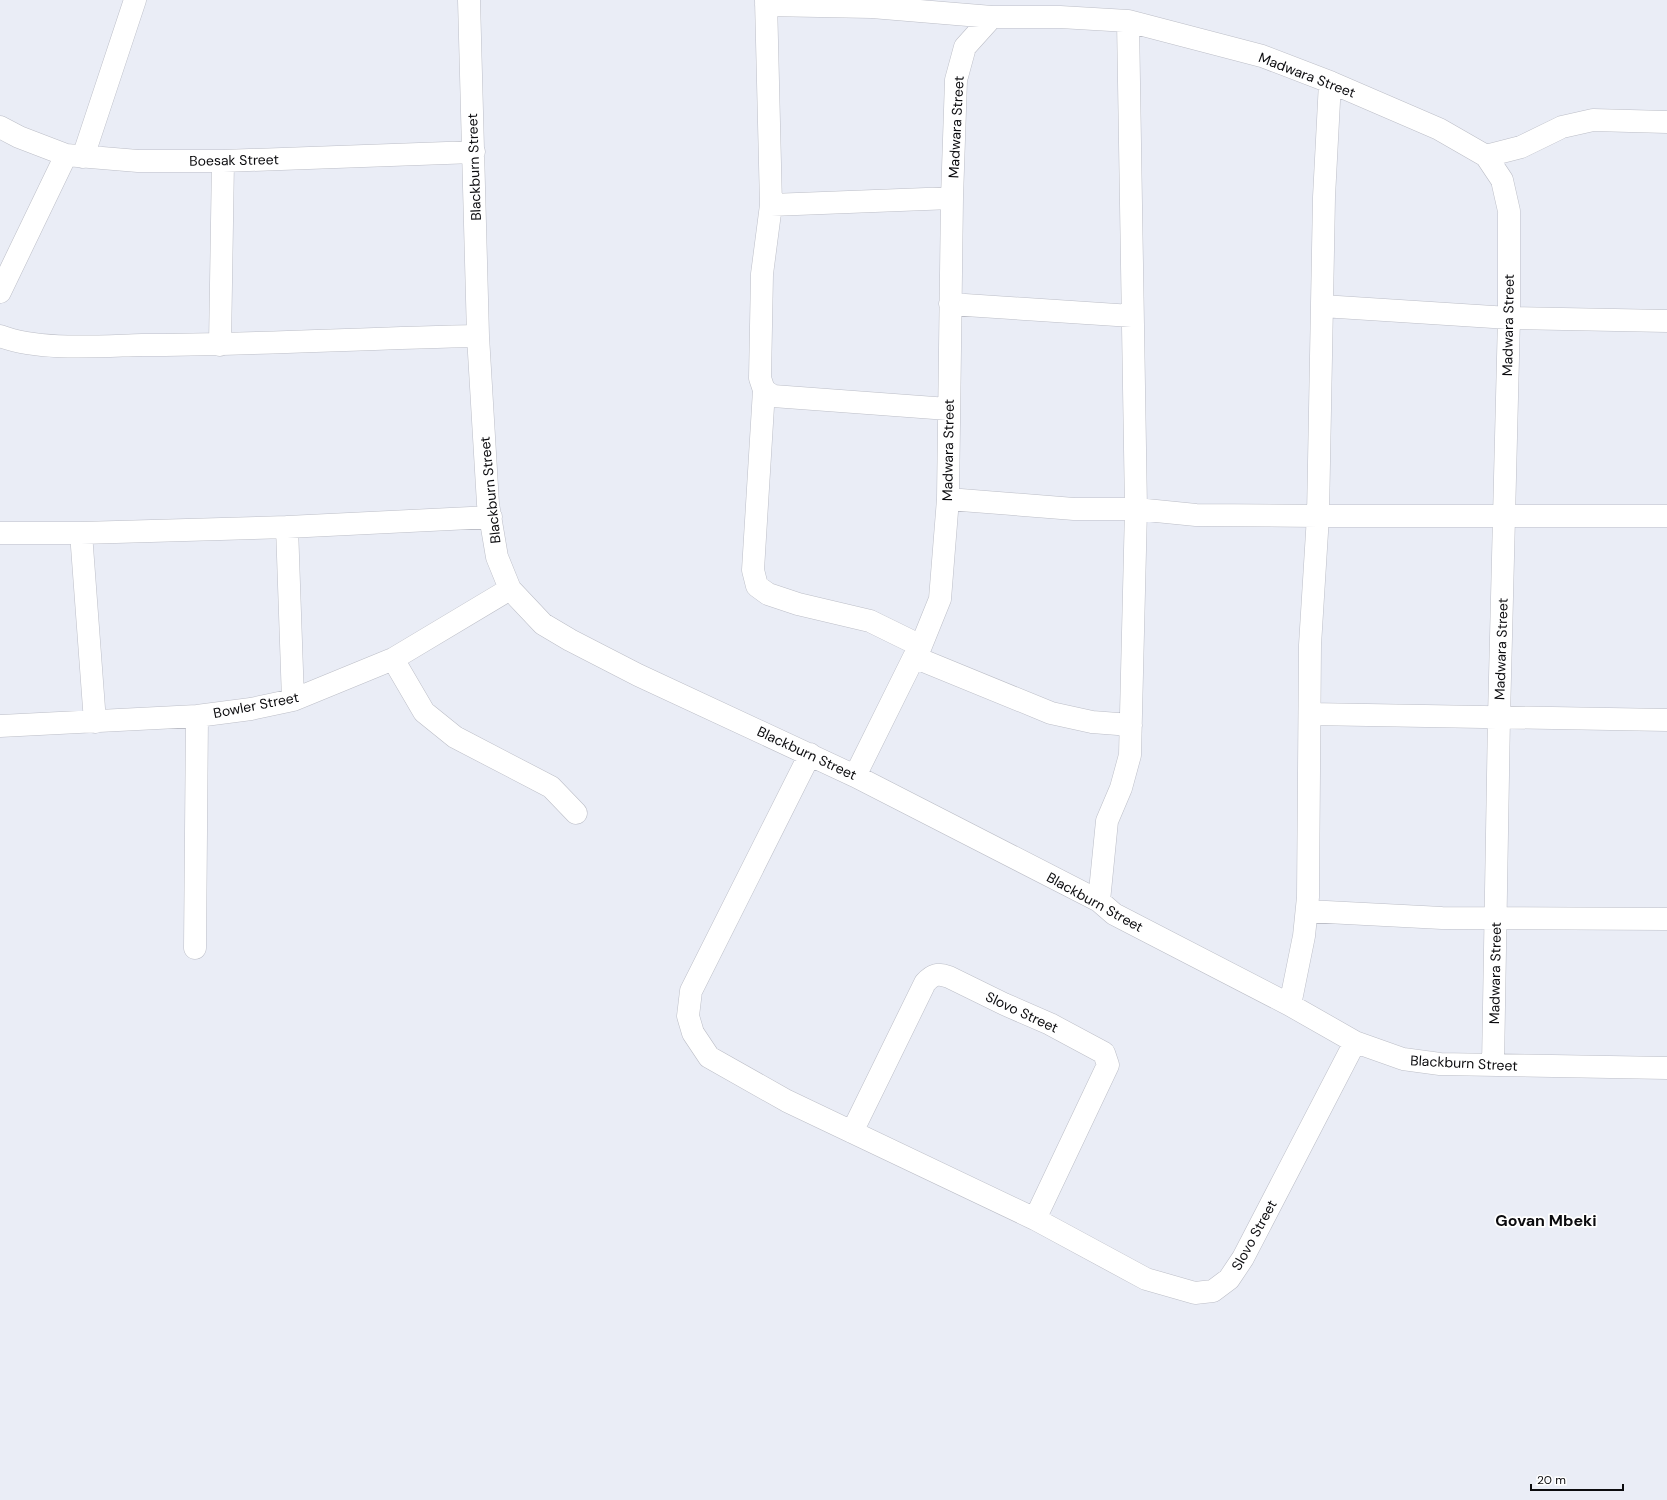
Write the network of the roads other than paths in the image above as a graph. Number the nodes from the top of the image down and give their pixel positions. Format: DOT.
graph roads {
  1 [pos="134,0"];
  2 [pos="469,0"];
  3 [pos="766,2"];
  4 [pos="992,17"];
  5 [pos="1128,21"];
  6 [pos="1330,82"];
  7 [pos="1667,122"];
  8 [pos="0,127"];
  9 [pos="474,152"];
  10 [pos="74,156"];
  11 [pos="1486,156"];
  12 [pos="223,161"];
  13 [pos="952,198"];
  14 [pos="771,205"];
  15 [pos="0,292"];
  16 [pos="950,304"];
  17 [pos="1322,306"];
  18 [pos="1132,316"];
  19 [pos="1509,318"];
  20 [pos="1667,321"];
  21 [pos="0,336"];
  22 [pos="478,336"];
  23 [pos="220,345"];
  24 [pos="764,390"];
  25 [pos="948,409"];
  26 [pos="948,500"];
  27 [pos="1136,510"];
  28 [pos="1504,515"];
  29 [pos="1318,516"];
  30 [pos="1667,516"];
  31 [pos="491,517"];
  32 [pos="287,527"];
  33 [pos="0,533"];
  34 [pos="81,533"];
  35 [pos="510,590"];
  36 [pos="917,651"];
  37 [pos="393,659"];
  38 [pos="293,700"];
  39 [pos="1310,714"];
  40 [pos="197,716"];
  41 [pos="1499,717"];
  42 [pos="1667,720"];
  43 [pos="95,722"];
  44 [pos="1131,725"];
  45 [pos="0,726"];
  46 [pos="810,754"];
  47 [pos="855,776"];
  48 [pos="576,813"];
  49 [pos="1099,901"];
  50 [pos="1307,911"];
  51 [pos="1496,917"];
  52 [pos="1667,919"];
  53 [pos="195,948"];
  54 [pos="1290,1005"];
  55 [pos="1356,1042"];
  56 [pos="1493,1065"];
  57 [pos="1667,1068"];
  58 [pos="852,1132"];
  59 [pos="1035,1219"];
  1 -- 10 [label="street"];
  2 -- 9 [label="street, Blackburn Street"];
  3 -- 4 [label="street"];
  3 -- 14 [label="street"];
  4 -- 5 [label="street, Madwara Street"];
  4 -- 13 [label="street, Madwara Street"];
  5 -- 6 [label="street, Madwara Street"];
  5 -- 18 [label="street"];
  6 -- 11 [label="street, Madwara Street"];
  6 -- 17 [label="street"];
  7 -- 11 [label="street"];
  8 -- 10 [label="street, Boesak Street"];
  9 -- 12 [label="street, Boesak Street"];
  9 -- 22 [label="street, Blackburn Street"];
  10 -- 12 [label="street, Boesak Street"];
  10 -- 15 [label="street"];
  11 -- 19 [label="street, Madwara Street"];
  12 -- 23 [label="street"];
  13 -- 14 [label="street"];
  13 -- 16 [label="street, Madwara Street"];
  14 -- 24 [label="street"];
  16 -- 18 [label="street"];
  16 -- 25 [label="street, Madwara Street"];
  17 -- 19 [label="street"];
  17 -- 29 [label="street"];
  18 -- 27 [label="street"];
  19 -- 20 [label="street"];
  19 -- 28 [label="street, Madwara Street"];
  21 -- 23 [label="street"];
  22 -- 23 [label="street"];
  22 -- 31 [label="street, Blackburn Street"];
  24 -- 25 [label="street"];
  24 -- 36 [label="street"];
  25 -- 26 [label="street, Madwara Street"];
  26 -- 27 [label="street"];
  26 -- 36 [label="street, Madwara Street"];
  27 -- 29 [label="street"];
  27 -- 44 [label="street"];
  28 -- 29 [label="street"];
  28 -- 30 [label="street"];
  28 -- 41 [label="street, Madwara Street"];
  29 -- 39 [label="street"];
  31 -- 32 [label="street"];
  31 -- 35 [label="street, Blackburn Street"];
  32 -- 34 [label="street"];
  32 -- 38 [label="street"];
  33 -- 34 [label="street"];
  34 -- 43 [label="street"];
  35 -- 37 [label="street, Bowler Street"];
  35 -- 46 [label="street, Blackburn Street"];
  36 -- 44 [label="street"];
  36 -- 47 [label="street, Madwara Street"];
  37 -- 38 [label="street, Bowler Street"];
  37 -- 48 [label="street"];
  38 -- 40 [label="street, Bowler Street"];
  39 -- 41 [label="street"];
  39 -- 50 [label="street"];
  40 -- 43 [label="street, Bowler Street"];
  40 -- 53 [label="street"];
  41 -- 42 [label="street"];
  41 -- 51 [label="street, Madwara Street"];
  43 -- 45 [label="street, Bowler Street"];
  44 -- 49 [label="street"];
  46 -- 47 [label="street, Blackburn Street"];
  46 -- 58 [label="street, Slovo Street"];
  47 -- 49 [label="street, Blackburn Street"];
  49 -- 54 [label="street, Blackburn Street"];
  50 -- 51 [label="street"];
  50 -- 54 [label="street"];
  51 -- 52 [label="street"];
  51 -- 56 [label="street, Madwara Street"];
  54 -- 55 [label="street, Blackburn Street"];
  55 -- 56 [label="street, Blackburn Street"];
  55 -- 59 [label="street, Slovo Street"];
  56 -- 57 [label="street, Blackburn Street"];
  58 -- 59 [label="street, Slovo Street"];
  58 -- 59 [label="street, Slovo Street"];
}
